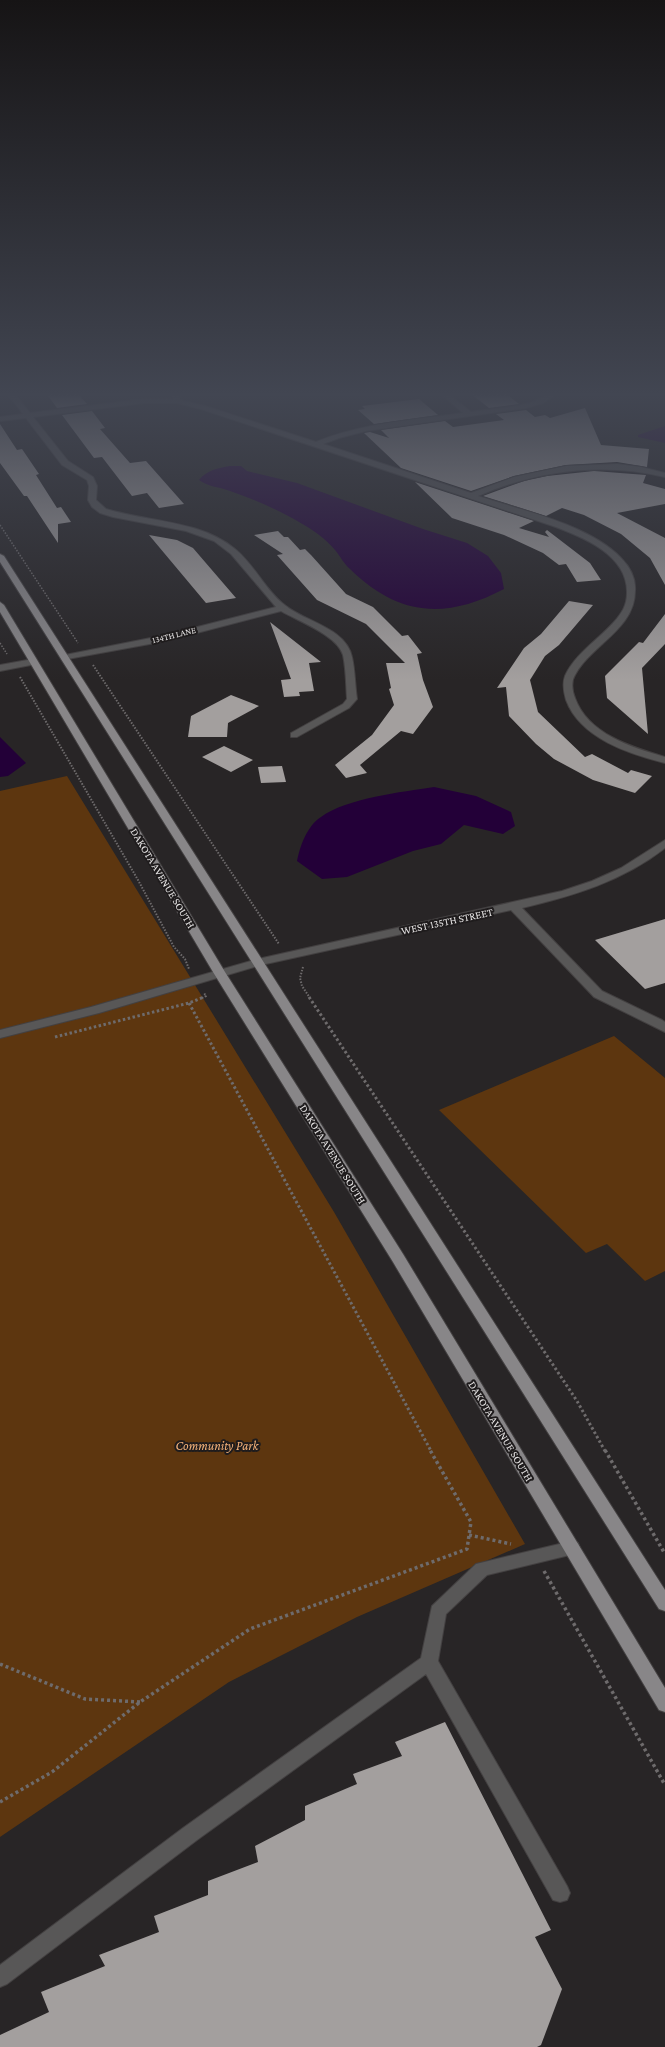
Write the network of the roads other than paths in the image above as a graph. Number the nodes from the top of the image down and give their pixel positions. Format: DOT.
graph roads {
  1 [pos="93,489"];
  2 [pos="449,489"];
  3 [pos="488,489"];
  4 [pos="471,496"];
  5 [pos="0,556"];
  6 [pos="0,605"];
  7 [pos="282,608"];
  8 [pos="65,658"];
  9 [pos="33,662"];
  10 [pos="0,668"];
  11 [pos="294,735"];
  12 [pos="665,760"];
  13 [pos="665,843"];
  14 [pos="514,906"];
  15 [pos="258,962"];
  16 [pos="219,972"];
  17 [pos="665,1028"];
  18 [pos="0,1034"];
  19 [pos="572,1548"];
  20 [pos="665,1604"];
  21 [pos="429,1662"];
  22 [pos="665,1704"];
  23 [pos="560,1893"];
  24 [pos="0,1977"];
  1 -- 7 [label="street"];
  2 -- 4 [label="street"];
  3 -- 4 [label="street"];
  4 -- 12 [label="street"];
  5 -- 8 [label="main road"];
  6 -- 9 [label="main road, DAKOTA AVENUE SOUTH"];
  7 -- 8 [label="street, 134TH LANE"];
  7 -- 11 [label="street"];
  8 -- 15 [label="main road"];
  9 -- 10 [label="street"];
  9 -- 16 [label="main road, DAKOTA AVENUE SOUTH"];
  13 -- 14 [label="street, WEST 135TH STREET"];
  14 -- 15 [label="street, WEST 135TH STREET"];
  14 -- 17 [label="street"];
  15 -- 16 [label="street, WEST 135TH STREET"];
  15 -- 20 [label="main road"];
  16 -- 18 [label="street, WEST 135TH STREET"];
  16 -- 19 [label="main road, DAKOTA AVENUE SOUTH"];
  19 -- 21 [label="street"];
  19 -- 22 [label="main road, DAKOTA AVENUE SOUTH"];
  21 -- 23 [label="street"];
  21 -- 24 [label="street"];
}
